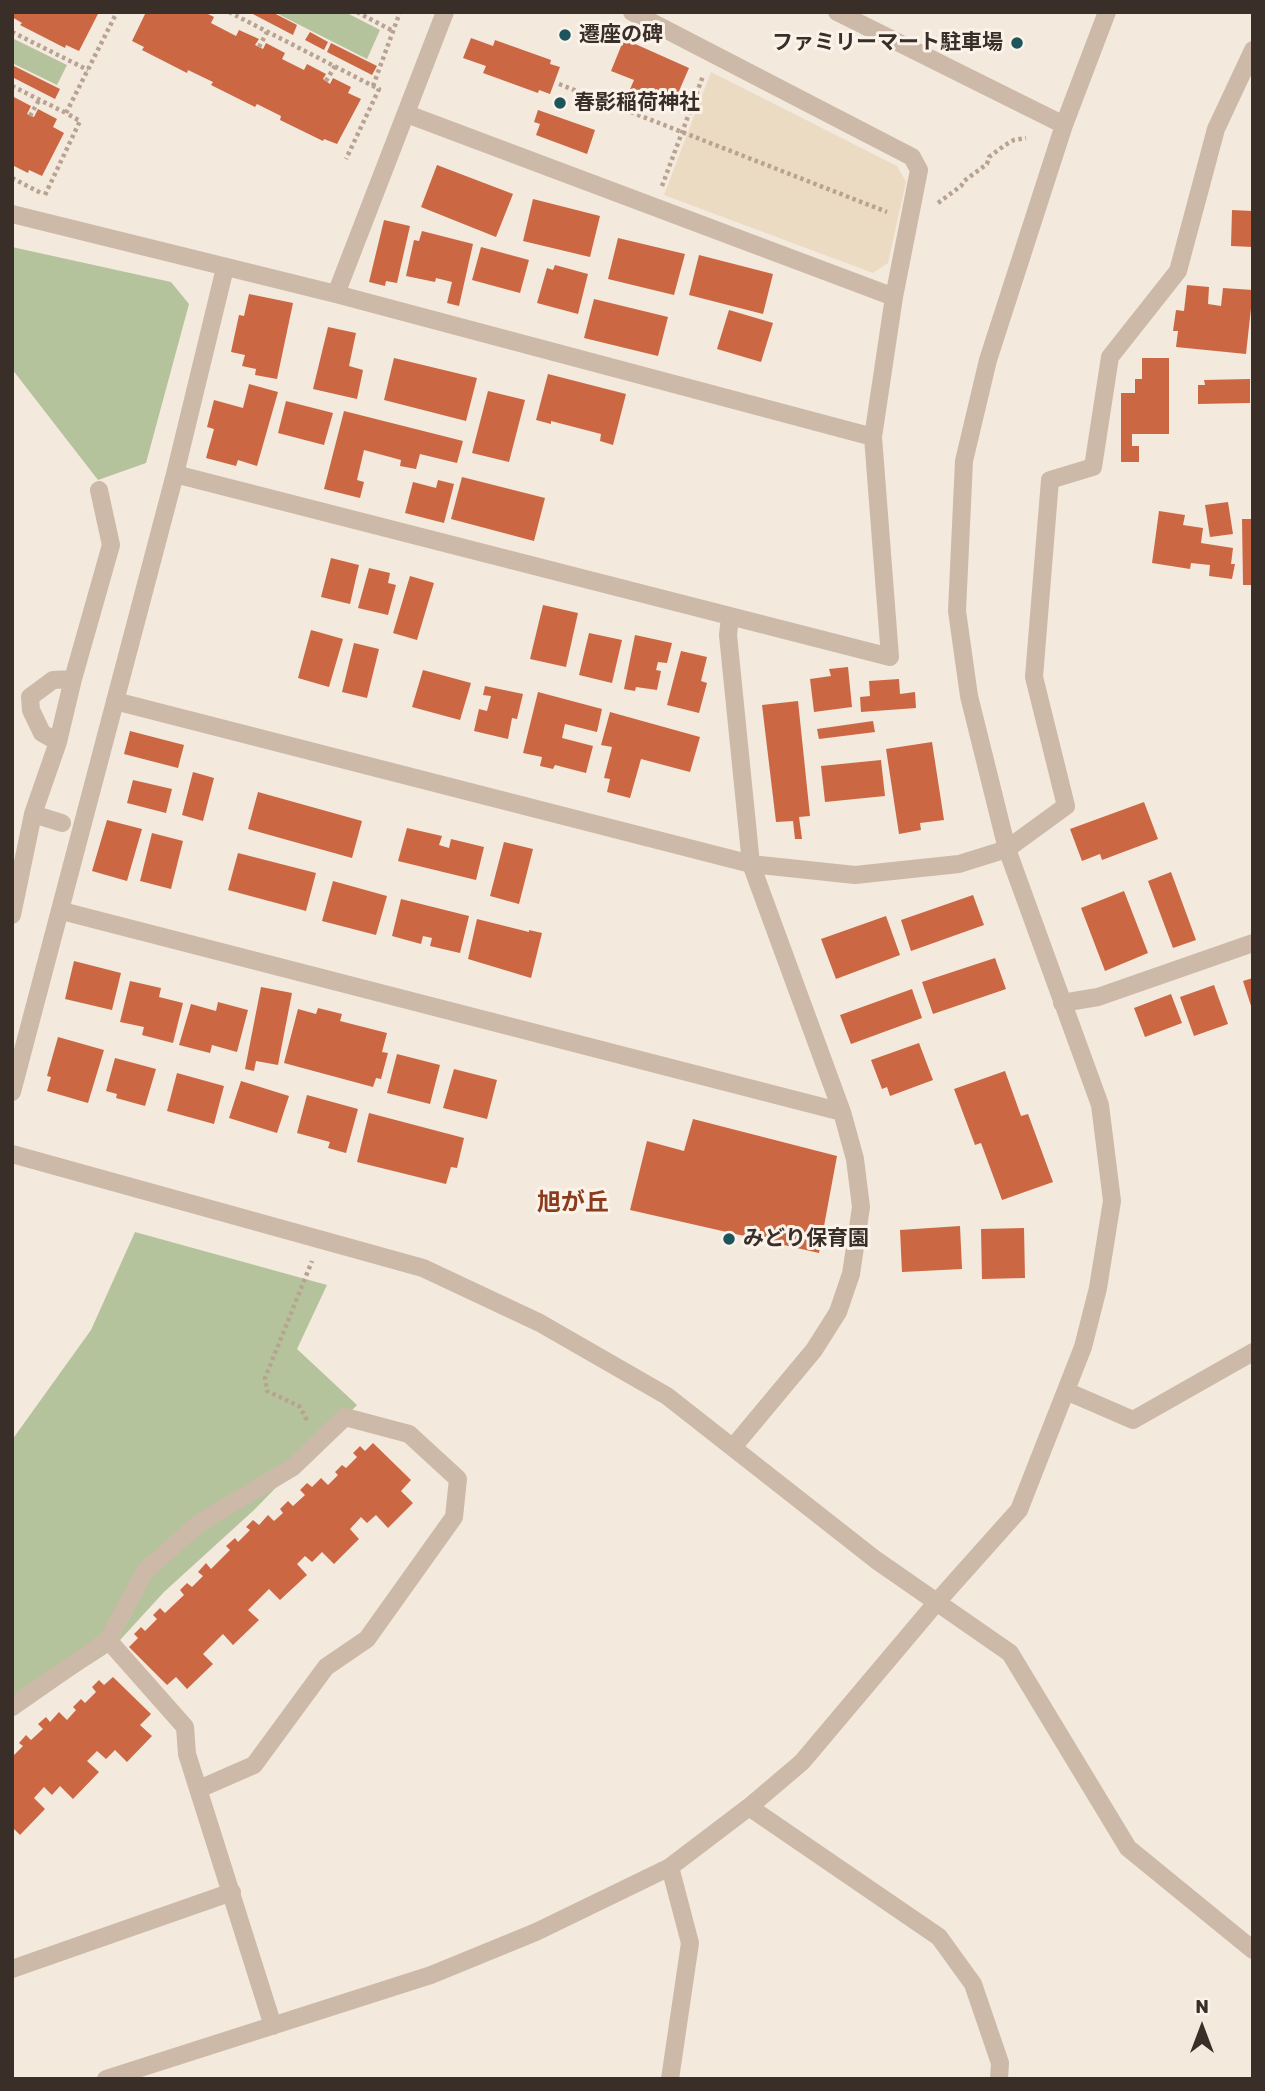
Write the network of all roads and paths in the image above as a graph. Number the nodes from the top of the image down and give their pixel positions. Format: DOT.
graph roads {
  1 [pos="117,12"];
  2 [pos="229,12"];
  3 [pos="357,12"];
  4 [pos="401,12"];
  5 [pos="445,12"];
  6 [pos="632,12"];
  7 [pos="836,12"];
  8 [pos="1107,12"];
  9 [pos="393,31"];
  10 [pos="12,32"];
  11 [pos="267,32"];
  12 [pos="259,47"];
  13 [pos="1253,50"];
  14 [pos="712,52"];
  15 [pos="335,66"];
  16 [pos="88,69"];
  17 [pos="326,81"];
  18 [pos="559,83"];
  19 [pos="12,86"];
  20 [pos="373,86"];
  21 [pos="39,100"];
  22 [pos="65,113"];
  23 [pos="407,114"];
  24 [pos="30,116"];
  25 [pos="1064,124"];
  26 [pos="682,131"];
  27 [pos="1027,138"];
  28 [pos="346,159"];
  29 [pos="12,178"];
  30 [pos="43,194"];
  31 [pos="654,208"];
  32 [pos="12,214"];
  33 [pos="909,220"];
  34 [pos="56,225"];
  35 [pos="225,268"];
  36 [pos="336,294"];
  37 [pos="894,297"];
  38 [pos="873,436"];
  39 [pos="175,474"];
  40 [pos="99,490"];
  41 [pos="730,617"];
  42 [pos="73,679"];
  43 [pos="116,701"];
  44 [pos="58,741"];
  45 [pos="33,814"];
  46 [pos="62,823"];
  47 [pos="1007,849"];
  48 [pos="751,864"];
  49 [pos="62,911"];
  50 [pos="12,915"];
  51 [pos="1253,943"];
  52 [pos="1062,1003"];
  53 [pos="12,1092"];
  54 [pos="842,1112"];
  55 [pos="12,1154"];
  56 [pos="320,1241"];
  57 [pos="1253,1352"];
  58 [pos="1066,1391"];
  59 [pos="302,1426"];
  60 [pos="734,1446"];
  61 [pos="936,1603"];
  62 [pos="108,1640"];
  63 [pos="12,1707"];
  64 [pos="199,1788"];
  65 [pos="750,1807"];
  66 [pos="670,1867"];
  67 [pos="232,1892"];
  68 [pos="1253,1950"];
  69 [pos="12,1969"];
  70 [pos="273,2026"];
  71 [pos="106,2079"];
  72 [pos="670,2079"];
  73 [pos="999,2079"];
  1 -- 16 [label="path"];
  2 -- 11 [label="path"];
  3 -- 9 [label="path"];
  4 -- 9 [label="path"];
  5 -- 23 [label="street"];
  6 -- 14 [label="street"];
  7 -- 25 [label="street"];
  8 -- 25 [label="street"];
  9 -- 20 [label="path"];
  10 -- 16 [label="path"];
  11 -- 12 [label="path"];
  11 -- 15 [label="path"];
  13 -- 47 [label="street"];
  14 -- 26 [label="path"];
  14 -- 33 [label="street"];
  15 -- 17 [label="path"];
  15 -- 20 [label="path"];
  16 -- 22 [label="path"];
  18 -- 26 [label="path"];
  19 -- 21 [label="path"];
  20 -- 28 [label="path"];
  21 -- 22 [label="path"];
  21 -- 24 [label="path"];
  22 -- 30 [label="path"];
  23 -- 31 [label="street"];
  23 -- 36 [label="street"];
  25 -- 47 [label="street"];
  26 -- 31 [label="path"];
  26 -- 33 [label="path"];
  27 -- 33 [label="path"];
  29 -- 30 [label="path"];
  30 -- 34 [label="path"];
  31 -- 37 [label="street"];
  32 -- 34 [label="street"];
  33 -- 37 [label="street"];
  34 -- 35 [label="street"];
  35 -- 36 [label="street"];
  35 -- 39 [label="street"];
  36 -- 38 [label="street"];
  37 -- 38 [label="street"];
  38 -- 41 [label="street"];
  39 -- 41 [label="street"];
  39 -- 43 [label="street"];
  40 -- 42 [label="street"];
  41 -- 48 [label="street"];
  42 -- 44 [label="street"];
  42 -- 44 [label="street"];
  43 -- 48 [label="street"];
  43 -- 49 [label="street"];
  44 -- 45 [label="street"];
  45 -- 46 [label="street"];
  45 -- 50 [label="street"];
  47 -- 48 [label="street"];
  47 -- 52 [label="street"];
  48 -- 54 [label="street"];
  49 -- 53 [label="street"];
  49 -- 54 [label="street"];
  51 -- 52 [label="street"];
  52 -- 58 [label="street"];
  54 -- 60 [label="street"];
  55 -- 56 [label="street"];
  56 -- 59 [label="path"];
  56 -- 60 [label="street"];
  57 -- 58 [label="street"];
  58 -- 61 [label="street"];
  60 -- 61 [label="street"];
  61 -- 65 [label="street"];
  61 -- 68 [label="street"];
  62 -- 63 [label="street"];
  62 -- 64 [label="street"];
  62 -- 64 [label="street"];
  64 -- 67 [label="street"];
  65 -- 66 [label="street"];
  65 -- 73 [label="street"];
  66 -- 70 [label="street"];
  66 -- 72 [label="street"];
  67 -- 69 [label="street"];
  67 -- 70 [label="street"];
  70 -- 71 [label="street"];
}
